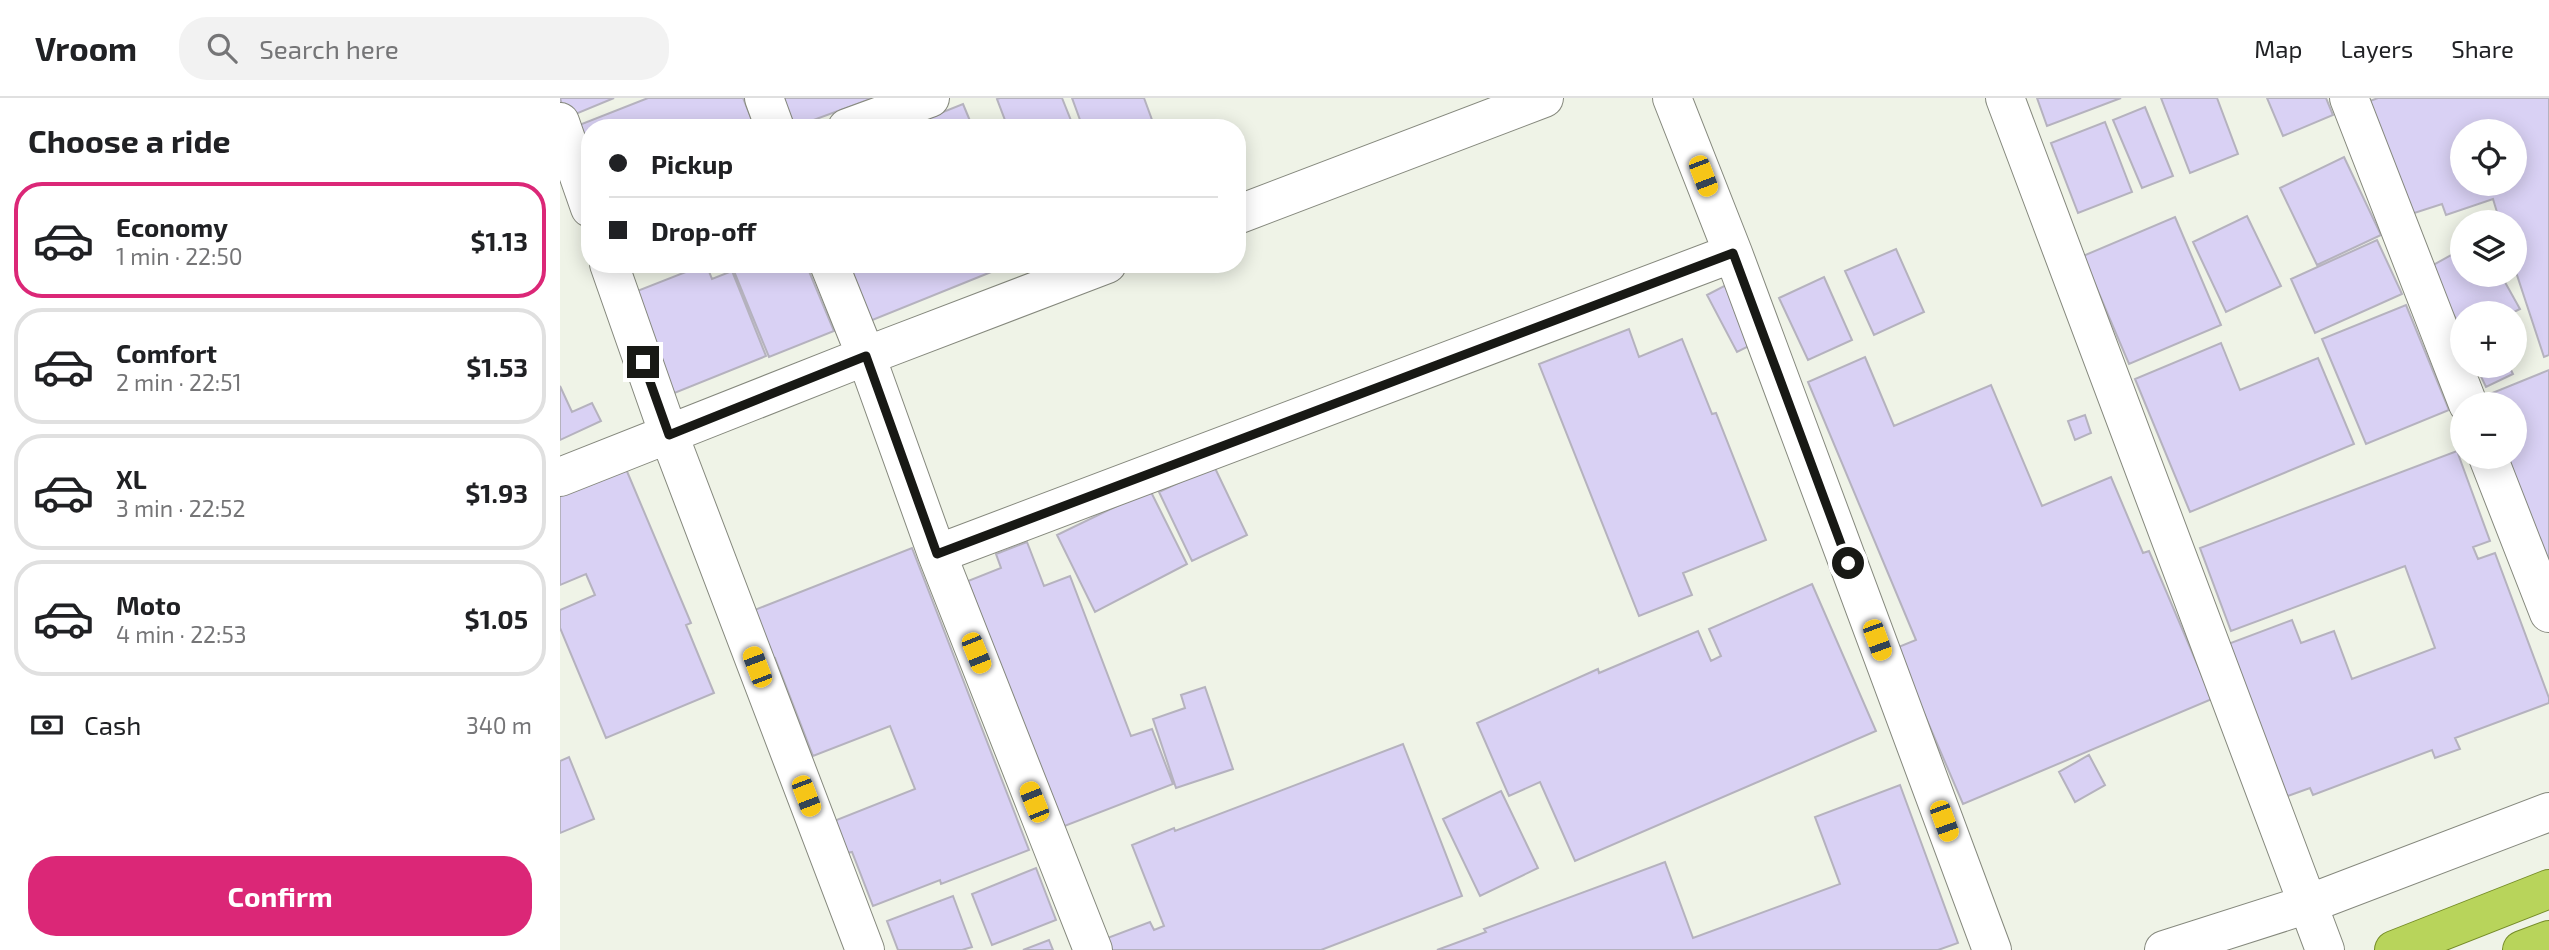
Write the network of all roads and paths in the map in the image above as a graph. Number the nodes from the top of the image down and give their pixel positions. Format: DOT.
graph roads {
  1 [pos="764,98"];
  2 [pos="930,98"];
  3 [pos="1544,98"];
  4 [pos="1672,98"];
  5 [pos="2005,98"];
  6 [pos="2349,98"];
  7 [pos="772,119"];
  8 [pos="872,119"];
  9 [pos="560,122"];
  10 [pos="581,182"];
  11 [pos="1246,212"];
  12 [pos="1733,253"];
  13 [pos="613,273"];
  14 [pos="833,273"];
  15 [pos="1083,273"];
  16 [pos="866,356"];
  17 [pos="2463,392"];
  18 [pos="669,435"];
  19 [pos="2493,469"];
  20 [pos="560,477"];
  21 [pos="937,554"];
  22 [pos="2549,613"];
  23 [pos="2549,812"];
  24 [pos="2549,889"];
  25 [pos="2308,904"];
  26 [pos="2549,940"];
  27 [pos="865,950"];
  28 [pos="1093,950"];
  29 [pos="1992,950"];
  30 [pos="2164,950"];
  31 [pos="2325,950"];
  32 [pos="2394,950"];
  33 [pos="2522,950"];
  1 -- 7 [label="street"];
  2 -- 8 [label="street"];
  3 -- 11 [label="street"];
  4 -- 12 [label="street"];
  5 -- 25 [label="street"];
  6 -- 17 [label="street"];
  9 -- 10 [label="street"];
  12 -- 21 [label="street"];
  12 -- 29 [label="street"];
  13 -- 18 [label="street"];
  14 -- 16 [label="street"];
  15 -- 16 [label="street"];
  16 -- 18 [label="street"];
  16 -- 21 [label="street"];
  18 -- 20 [label="street"];
  18 -- 27 [label="street"];
  19 -- 22 [label="street"];
  21 -- 28 [label="street"];
  23 -- 25 [label="street"];
  24 -- 32 [label="highway"];
  25 -- 30 [label="street"];
  25 -- 31 [label="street"];
  26 -- 33 [label="highway"];
}
